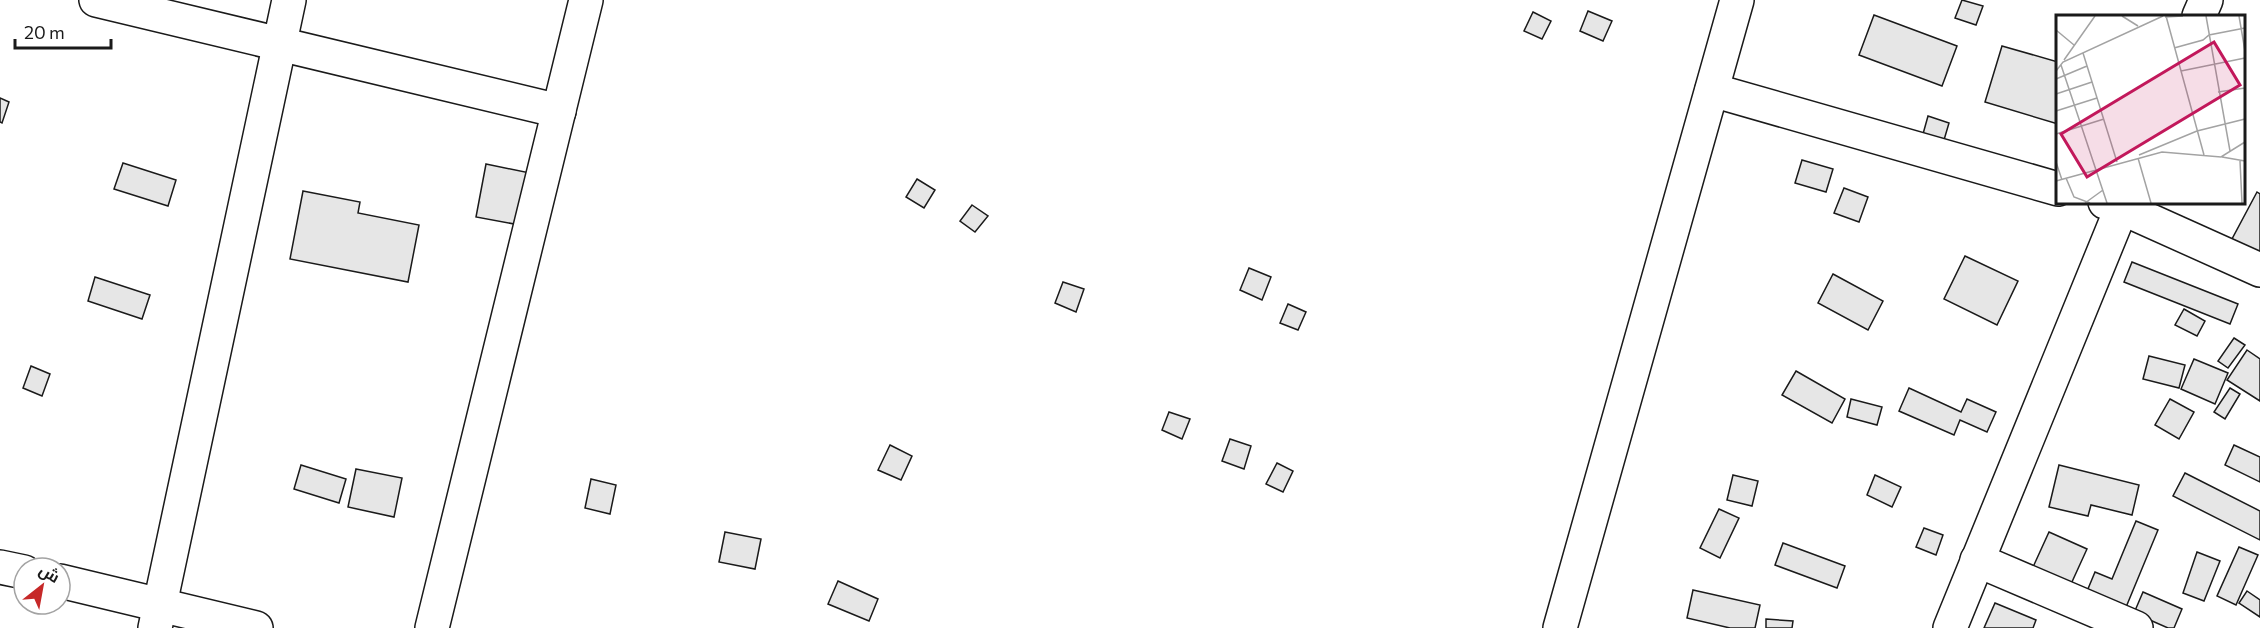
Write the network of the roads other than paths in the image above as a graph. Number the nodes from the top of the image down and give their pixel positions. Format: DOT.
graph roads {
  1 [pos="96,0"];
  2 [pos="290,0"];
  3 [pos="586,0"];
  4 [pos="1737,0"];
  5 [pos="2206,0"];
  6 [pos="2199,15"];
  7 [pos="280,44"];
  8 [pos="1712,90"];
  9 [pos="559,111"];
  10 [pos="2056,188"];
  11 [pos="2117,204"];
  12 [pos="2260,270"];
  13 [pos="1977,560"];
  14 [pos="72,585"];
  15 [pos="158,617"];
  16 [pos="256,628"];
  17 [pos="432,628"];
  18 [pos="1560,628"];
  19 [pos="1950,628"];
  20 [pos="2136,628"];
  1 -- 7 [label="main road"];
  2 -- 7 [label="main road"];
  3 -- 9 [label="main road"];
  4 -- 8 [label="main road"];
  5 -- 6 [label="main road"];
  7 -- 9 [label="main road"];
  7 -- 15 [label="main road"];
  8 -- 10 [label="main road"];
  8 -- 18 [label="main road"];
  9 -- 17 [label="main road"];
  11 -- 12 [label="main road"];
  11 -- 13 [label="main road"];
  13 -- 19 [label="main road"];
  13 -- 20 [label="main road"];
  14 -- 15 [label="main road"];
  15 -- 16 [label="main road"];
}
